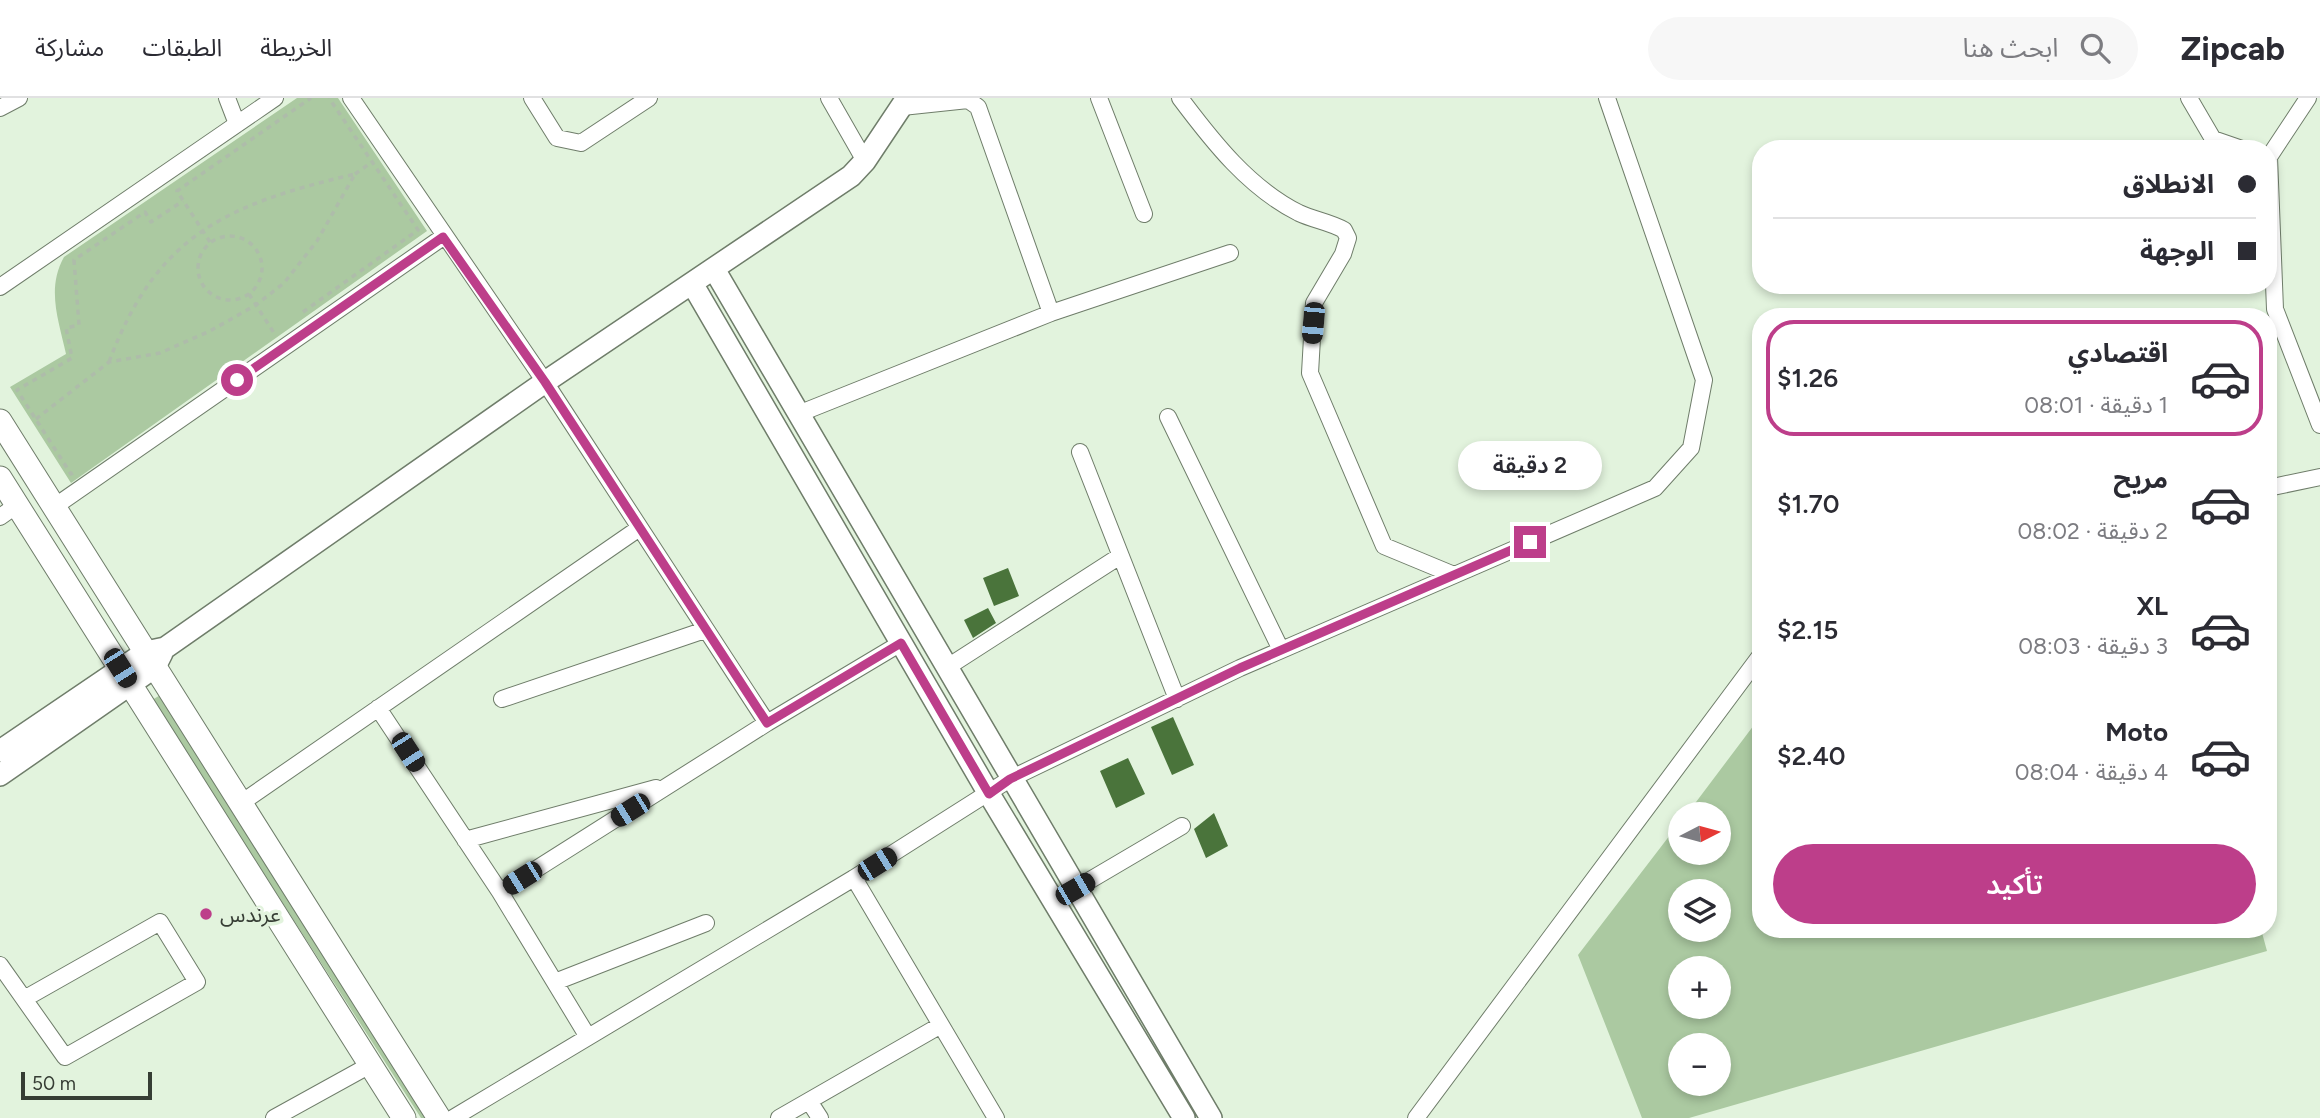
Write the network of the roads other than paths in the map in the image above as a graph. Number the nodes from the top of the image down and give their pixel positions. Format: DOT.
graph roads {
  1 [pos="19,98"];
  2 [pos="227,98"];
  3 [pos="275,98"];
  4 [pos="351,98"];
  5 [pos="532,98"];
  6 [pos="649,98"];
  7 [pos="829,98"];
  8 [pos="1099,98"];
  9 [pos="1180,98"];
  10 [pos="1607,98"];
  11 [pos="2189,98"];
  12 [pos="2308,98"];
  13 [pos="904,102"];
  14 [pos="0,108"];
  15 [pos="237,124"];
  16 [pos="2216,140"];
  17 [pos="2277,145"];
  18 [pos="866,161"];
  19 [pos="1144,214"];
  20 [pos="443,237"];
  21 [pos="1230,253"];
  22 [pos="714,269"];
  23 [pos="693,285"];
  24 [pos="0,287"];
  25 [pos="1051,313"];
  26 [pos="2277,314"];
  27 [pos="545,382"];
  28 [pos="798,414"];
  29 [pos="1168,417"];
  30 [pos="0,421"];
  31 [pos="2320,425"];
  32 [pos="1080,452"];
  33 [pos="2320,477"];
  34 [pos="0,478"];
  35 [pos="2277,486"];
  36 [pos="54,507"];
  37 [pos="8,511"];
  38 [pos="638,529"];
  39 [pos="1121,556"];
  40 [pos="1454,575"];
  41 [pos="705,629"];
  42 [pos="901,643"];
  43 [pos="1281,650"];
  44 [pos="155,655"];
  45 [pos="1752,667"];
  46 [pos="946,668"];
  47 [pos="125,677"];
  48 [pos="502,699"];
  49 [pos="1177,699"];
  50 [pos="379,709"];
  51 [pos="767,723"];
  52 [pos="0,751"];
  53 [pos="0,775"];
  54 [pos="1010,779"];
  55 [pos="673,783"];
  56 [pos="989,794"];
  57 [pos="241,803"];
  58 [pos="1182,826"];
  59 [pos="466,839"];
  60 [pos="854,878"];
  61 [pos="1075,889"];
  62 [pos="500,892"];
  63 [pos="706,923"];
  64 [pos="0,965"];
  65 [pos="555,982"];
  66 [pos="24,999"];
  67 [pos="941,1025"];
  68 [pos="589,1037"];
  69 [pos="370,1065"];
  70 [pos="809,1101"];
  71 [pos="274,1118"];
  72 [pos="404,1118"];
  73 [pos="439,1118"];
  74 [pos="453,1118"];
  75 [pos="779,1118"];
  76 [pos="820,1118"];
  77 [pos="996,1118"];
  78 [pos="1184,1118"];
  79 [pos="1211,1118"];
  80 [pos="1416,1118"];
  1 -- 14 [label="street"];
  2 -- 15 [label="street"];
  3 -- 15 [label="street"];
  4 -- 20 [label="street"];
  5 -- 6 [label="street"];
  7 -- 18 [label="street"];
  8 -- 19 [label="street"];
  9 -- 40 [label="street"];
  10 -- 40 [label="street"];
  11 -- 16 [label="street"];
  12 -- 17 [label="street"];
  13 -- 18 [label="street"];
  13 -- 25 [label="street"];
  15 -- 24 [label="street"];
  18 -- 22 [label="street"];
  20 -- 27 [label="street"];
  20 -- 36 [label="street"];
  21 -- 25 [label="street"];
  22 -- 23 [label="street"];
  22 -- 28 [label="street"];
  23 -- 27 [label="street"];
  23 -- 42 [label="street"];
  25 -- 28 [label="street"];
  26 -- 31 [label="street"];
  27 -- 38 [label="street"];
  27 -- 44 [label="street"];
  28 -- 46 [label="street"];
  29 -- 43 [label="street"];
  30 -- 36 [label="main road"];
  32 -- 39 [label="street"];
  33 -- 35 [label="street"];
  34 -- 37 [label="main road"];
  36 -- 44 [label="main road"];
  37 -- 47 [label="main road"];
  38 -- 41 [label="street"];
  38 -- 50 [label="street"];
  39 -- 46 [label="street"];
  39 -- 49 [label="street"];
  40 -- 43 [label="street"];
  41 -- 48 [label="street"];
  41 -- 51 [label="street"];
  42 -- 51 [label="street"];
  42 -- 56 [label="street"];
  43 -- 49 [label="street"];
  44 -- 47 [label="street"];
  44 -- 57 [label="main road"];
  45 -- 80 [label="street"];
  46 -- 54 [label="street"];
  47 -- 52 [label="street"];
  47 -- 53 [label="street"];
  47 -- 69 [label="main road"];
  49 -- 54 [label="street"];
  50 -- 57 [label="street"];
  50 -- 59 [label="street"];
  51 -- 55 [label="street"];
  54 -- 56 [label="street"];
  54 -- 61 [label="street"];
  55 -- 59 [label="street"];
  55 -- 62 [label="street"];
  56 -- 60 [label="street"];
  56 -- 78 [label="street"];
  57 -- 73 [label="main road"];
  58 -- 61 [label="street"];
  59 -- 62 [label="street"];
  60 -- 67 [label="street"];
  60 -- 68 [label="street"];
  61 -- 79 [label="street"];
  62 -- 65 [label="street"];
  63 -- 65 [label="street"];
  64 -- 66 [label="street"];
  65 -- 68 [label="street"];
  66 -- 66 [label="street"];
  67 -- 70 [label="street"];
  67 -- 77 [label="street"];
  68 -- 74 [label="street"];
  69 -- 71 [label="street"];
  69 -- 72 [label="main road"];
  70 -- 75 [label="street"];
  70 -- 76 [label="street"];
}
